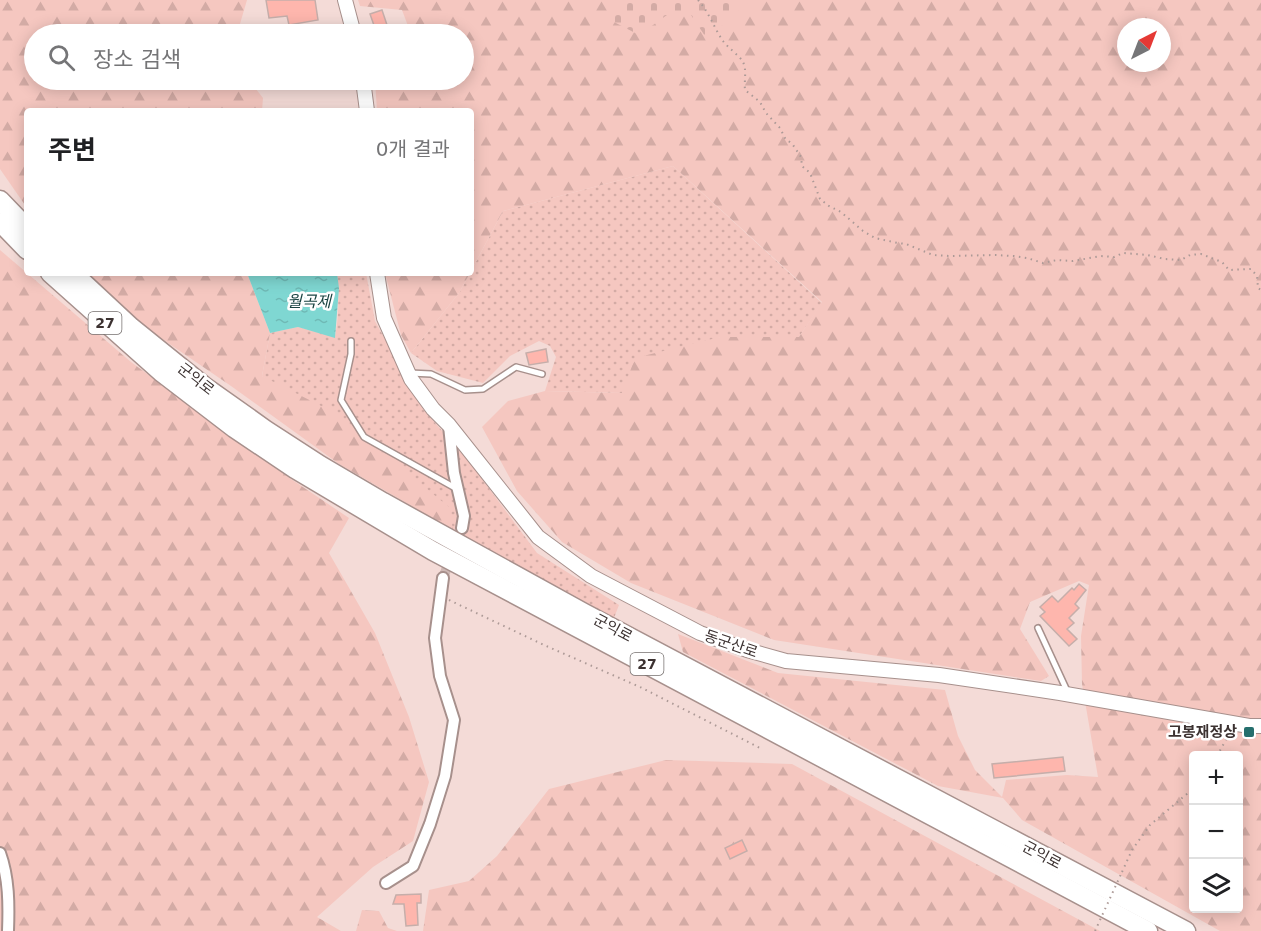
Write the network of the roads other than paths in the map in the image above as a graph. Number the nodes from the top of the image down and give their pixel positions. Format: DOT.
graph roads {
  1 [pos="345,0"];
  2 [pos="351,24"];
  3 [pos="365,90"];
  4 [pos="368,108"];
  5 [pos="0,200"];
  6 [pos="0,222"];
  7 [pos="24,225"];
  8 [pos="24,247"];
  9 [pos="53,276"];
  10 [pos="76,276"];
  11 [pos="377,276"];
  12 [pos="351,341"];
  13 [pos="409,373"];
  14 [pos="542,374"];
  15 [pos="449,425"];
  16 [pos="458,490"];
  17 [pos="462,528"];
  18 [pos="443,578"];
  19 [pos="1038,628"];
  20 [pos="1069,695"];
  21 [pos="1261,726"];
  22 [pos="0,853"];
  23 [pos="386,883"];
  24 [pos="8,931"];
  25 [pos="1148,931"];
  26 [pos="1186,931"];
  1 -- 2 [label="street"];
  3 -- 4 [label="street"];
  5 -- 7 [label="highway"];
  6 -- 8 [label="highway"];
  9 -- 25 [label="highway, 군익로 / 27"];
  10 -- 26 [label="highway, 군익로 / 27"];
  11 -- 13 [label="street, 동군산로"];
  12 -- 16 [label="lane"];
  13 -- 14 [label="lane"];
  13 -- 15 [label="street, 동군산로"];
  15 -- 16 [label="street"];
  15 -- 20 [label="street, 동군산로"];
  16 -- 17 [label="street"];
  18 -- 23 [label="street"];
  19 -- 20 [label="lane"];
  20 -- 21 [label="street, 동군산로"];
  22 -- 24 [label="street"];
}
